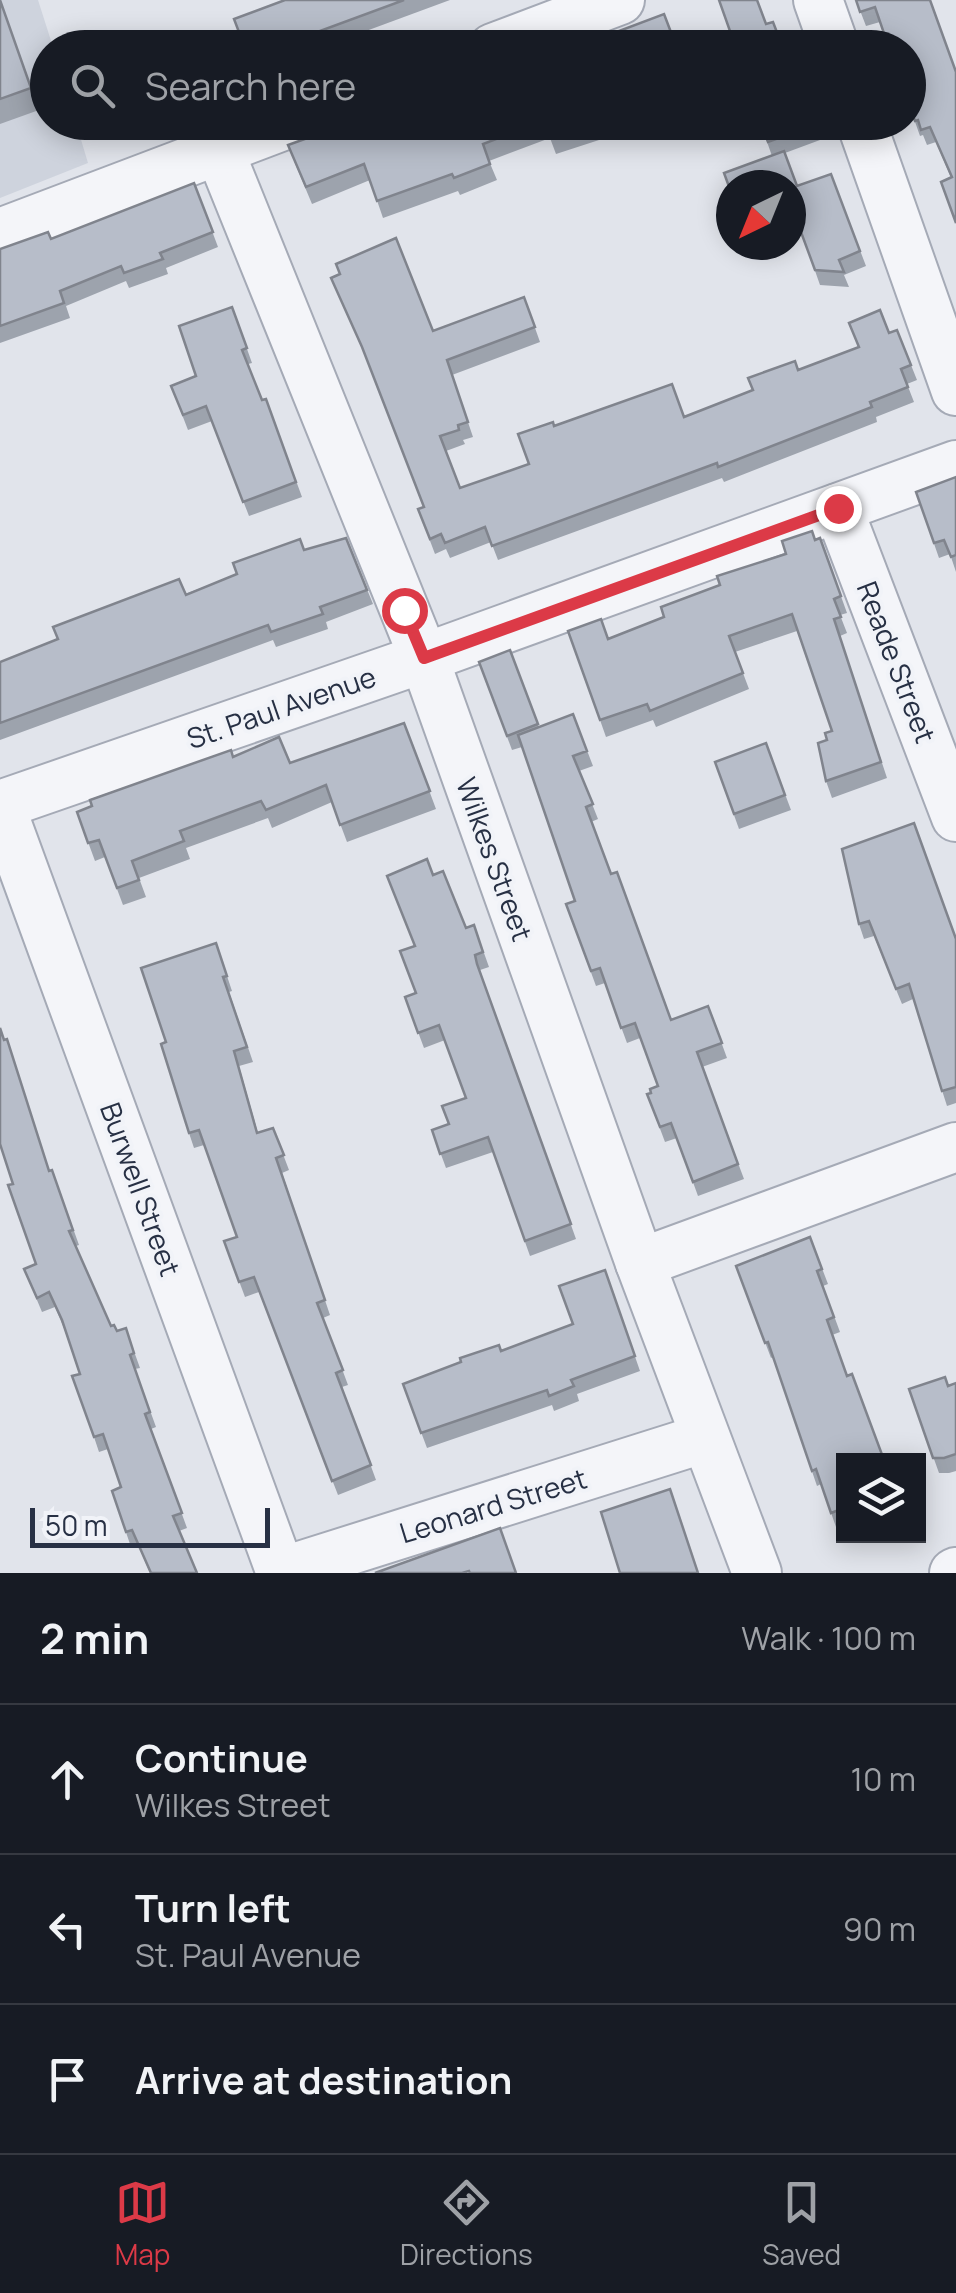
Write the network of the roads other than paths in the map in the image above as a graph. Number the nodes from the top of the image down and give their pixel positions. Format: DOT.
graph roads {
  1 [pos="620,0"];
  2 [pos="818,0"];
  3 [pos="541,30"];
  4 [pos="829,30"];
  5 [pos="245,140"];
  6 [pos="867,140"];
  7 [pos="219,150"];
  8 [pos="0,233"];
  9 [pos="956,391"];
  10 [pos="956,465"];
  11 [pos="838,508"];
  12 [pos="424,658"];
  13 [pos="0,805"];
  14 [pos="956,816"];
  15 [pos="956,1146"];
  16 [pos="640,1263"];
  17 [pos="706,1438"];
  18 [pos="281,1572"];
  19 [pos="756,1573"];
  1 -- 3 [label="street"];
  2 -- 4 [label="street"];
  5 -- 7 [label="street"];
  6 -- 9 [label="street"];
  7 -- 8 [label="street"];
  7 -- 12 [label="street, Wilkes Street"];
  10 -- 11 [label="street, St. Paul Avenue"];
  11 -- 12 [label="street, St. Paul Avenue"];
  11 -- 14 [label="street, Reade Street"];
  12 -- 13 [label="street, St. Paul Avenue"];
  12 -- 16 [label="street, Wilkes Street"];
  13 -- 18 [label="street, Burwell Street"];
  15 -- 16 [label="street"];
  16 -- 17 [label="street, Wilkes Street"];
  17 -- 18 [label="street, Leonard Street"];
  17 -- 19 [label="street, Wilkes Street"];
}
